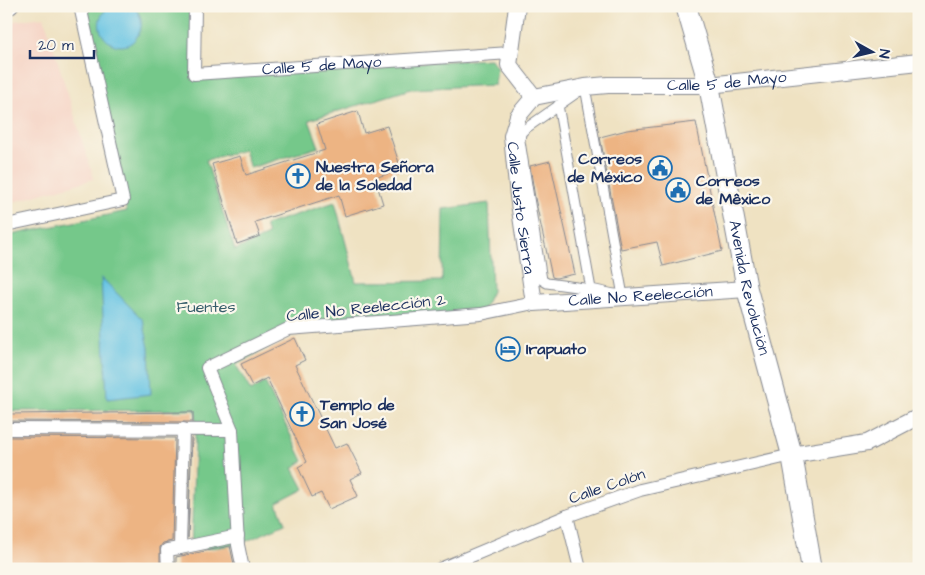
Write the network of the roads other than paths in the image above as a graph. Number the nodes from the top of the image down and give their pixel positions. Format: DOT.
graph roads {
  1 [pos="10,6"];
  2 [pos="80,6"];
  3 [pos="195,6"];
  4 [pos="517,6"];
  5 [pos="686,6"];
  6 [pos="6,7"];
  7 [pos="510,53"];
  8 [pos="919,62"];
  9 [pos="709,85"];
  10 [pos="584,87"];
  11 [pos="534,97"];
  12 [pos="558,105"];
  13 [pos="6,225"];
  14 [pos="591,289"];
  15 [pos="747,289"];
  16 [pos="623,296"];
  17 [pos="534,303"];
  18 [pos="919,416"];
  19 [pos="6,429"];
  20 [pos="183,430"];
  21 [pos="232,430"];
  22 [pos="792,455"];
  23 [pos="567,516"];
  24 [pos="238,536"];
  25 [pos="180,548"];
  26 [pos="168,569"];
  27 [pos="243,569"];
  28 [pos="440,569"];
  29 [pos="580,569"];
  30 [pos="812,569"];
  1 -- 6 [label="street"];
  2 -- 13 [label="street"];
  3 -- 7 [label="street, Calle 5 de Mayo"];
  4 -- 7 [label="street"];
  5 -- 9 [label="street, Avenida Revolución"];
  7 -- 11 [label="street"];
  8 -- 9 [label="street, Calle 5 de Mayo"];
  9 -- 10 [label="street, Calle 5 de Mayo"];
  9 -- 15 [label="street, Avenida Revolución"];
  10 -- 11 [label="street, Calle 5 de Mayo"];
  10 -- 12 [label="lane"];
  10 -- 16 [label="lane"];
  11 -- 17 [label="street, Calle Justo Sierra"];
  12 -- 14 [label="lane"];
  12 -- 14 [label="lane"];
  14 -- 16 [label="lane"];
  15 -- 16 [label="street, Calle No Reelección"];
  15 -- 22 [label="street, Avenida Revolución"];
  16 -- 17 [label="street, Calle No Reelección"];
  17 -- 21 [label="street, Calle No Reelección 2"];
  18 -- 22 [label="street"];
  19 -- 20 [label="street"];
  20 -- 21 [label="street"];
  20 -- 25 [label="street"];
  21 -- 24 [label="street"];
  22 -- 23 [label="street, Calle Colón"];
  22 -- 30 [label="street, Avenida Revolución"];
  23 -- 28 [label="street, Calle Colón"];
  23 -- 29 [label="street"];
  24 -- 25 [label="street"];
  24 -- 27 [label="street"];
  25 -- 26 [label="street"];
}
